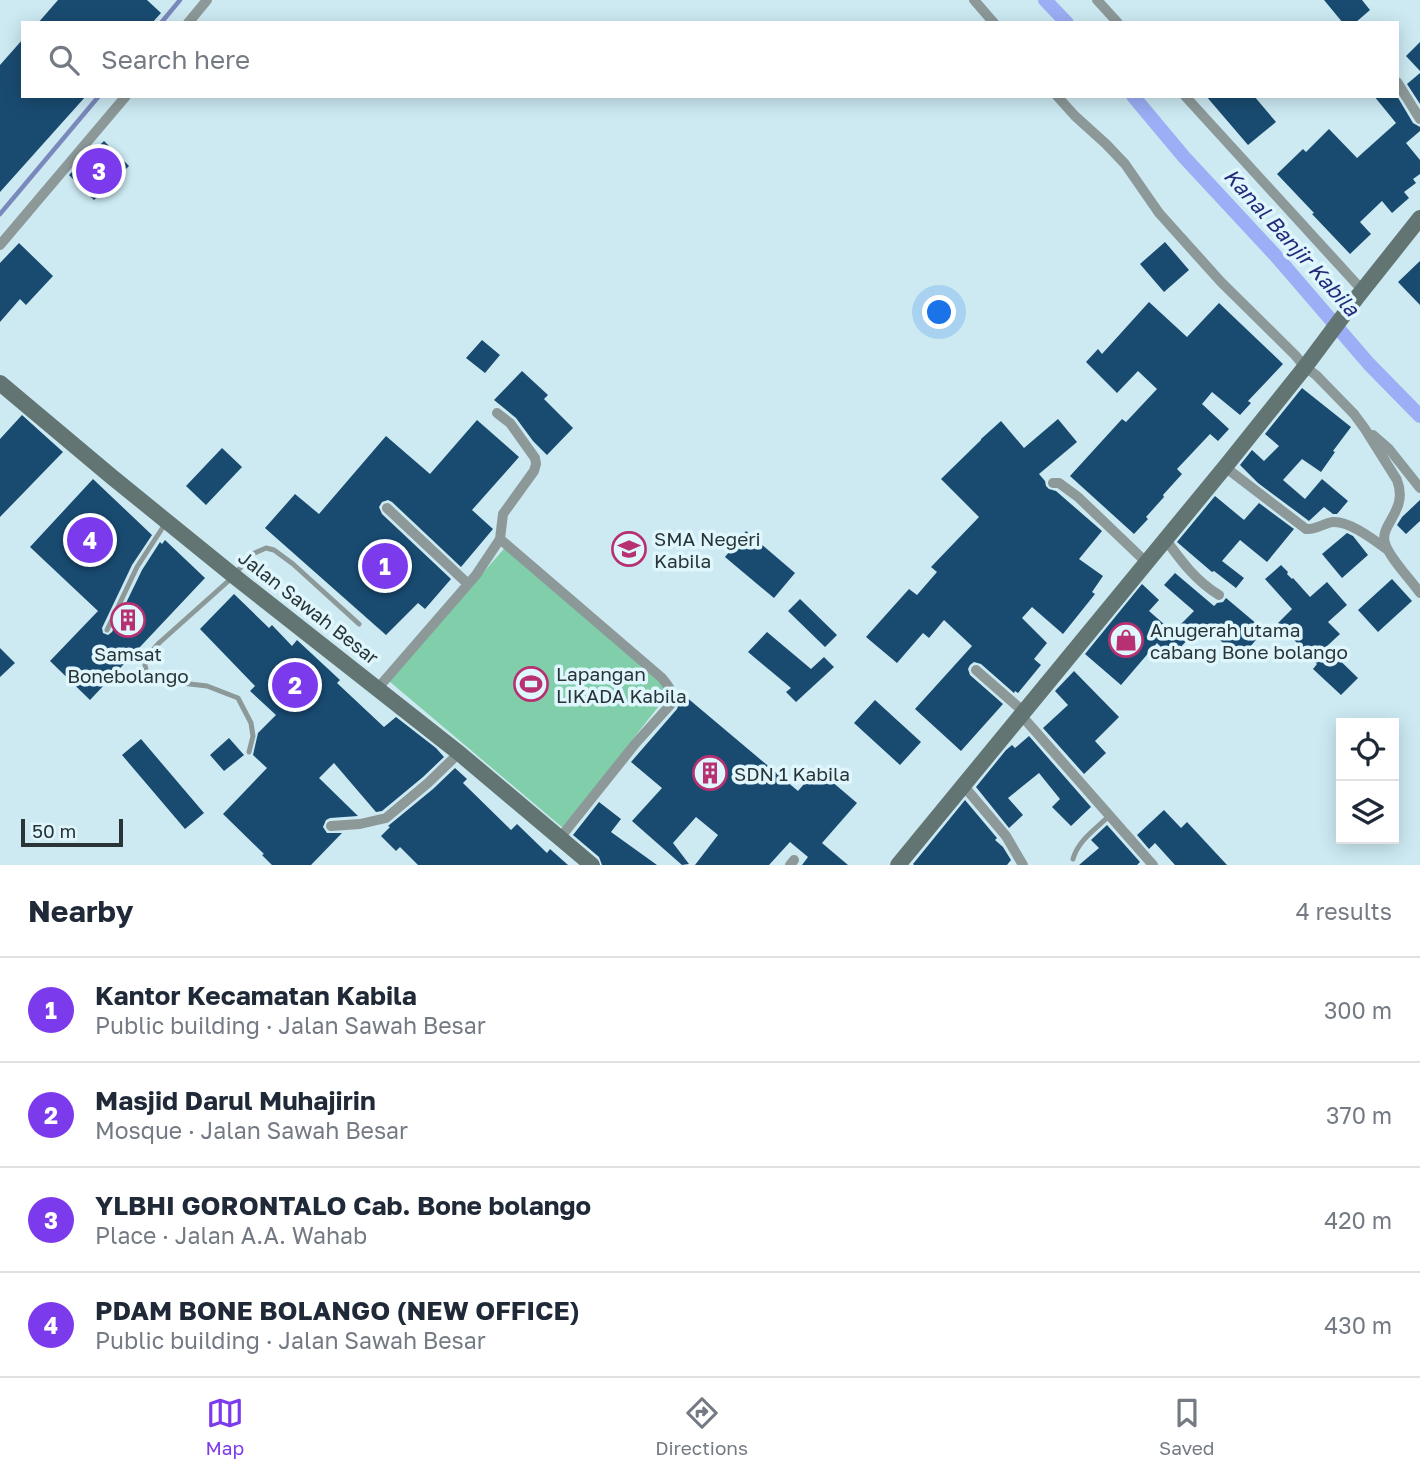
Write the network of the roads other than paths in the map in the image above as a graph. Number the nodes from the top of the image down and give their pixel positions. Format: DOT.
graph roads {
  1 [pos="207,0"];
  2 [pos="974,0"];
  3 [pos="1097,0"];
  4 [pos="190,21"];
  5 [pos="992,21"];
  6 [pos="1116,21"];
  7 [pos="1399,85"];
  8 [pos="124,98"];
  9 [pos="1059,98"];
  10 [pos="1187,98"];
  11 [pos="1420,119"];
  12 [pos="1420,218"];
  13 [pos="0,245"];
  14 [pos="1360,293"];
  15 [pos="1307,364"];
  16 [pos="0,383"];
  17 [pos="496,413"];
  18 [pos="1365,429"];
  19 [pos="1225,467"];
  20 [pos="1053,483"];
  21 [pos="1420,488"];
  22 [pos="387,508"];
  23 [pos="166,521"];
  24 [pos="500,539"];
  25 [pos="1166,540"];
  26 [pos="1388,550"];
  27 [pos="1147,563"];
  28 [pos="234,576"];
  29 [pos="468,584"];
  30 [pos="1420,593"];
  31 [pos="1219,595"];
  32 [pos="359,624"];
  33 [pos="107,630"];
  34 [pos="651,651"];
  35 [pos="642,660"];
  36 [pos="976,670"];
  37 [pos="378,688"];
  38 [pos="1023,714"];
  39 [pos="248,752"];
  40 [pos="459,753"];
  41 [pos="963,785"];
  42 [pos="1110,815"];
  43 [pos="331,826"];
  44 [pos="560,838"];
  45 [pos="1073,859"];
  46 [pos="592,865"];
  47 [pos="898,865"];
  48 [pos="1023,865"];
  49 [pos="1153,865"];
  1 -- 4 [label="street"];
  2 -- 5 [label="street"];
  3 -- 6 [label="street"];
  7 -- 11 [label="street"];
  8 -- 13 [label="street"];
  9 -- 15 [label="street"];
  10 -- 14 [label="street"];
  12 -- 14 [label="main road"];
  14 -- 15 [label="main road"];
  15 -- 18 [label="street"];
  15 -- 19 [label="main road"];
  16 -- 23 [label="main road, Jalan Sawah Besar"];
  17 -- 24 [label="street"];
  18 -- 21 [label="street"];
  18 -- 26 [label="street"];
  19 -- 25 [label="main road"];
  19 -- 26 [label="street"];
  20 -- 27 [label="street"];
  22 -- 29 [label="street"];
  23 -- 28 [label="main road, Jalan Sawah Besar"];
  23 -- 33 [label="lane"];
  24 -- 29 [label="street"];
  24 -- 35 [label="street"];
  25 -- 27 [label="main road"];
  25 -- 31 [label="street"];
  26 -- 30 [label="street"];
  27 -- 38 [label="main road"];
  28 -- 32 [label="lane"];
  28 -- 37 [label="main road, Jalan Sawah Besar"];
  28 -- 39 [label="lane"];
  29 -- 37 [label="street"];
  34 -- 35 [label="lane"];
  35 -- 44 [label="street"];
  36 -- 38 [label="street"];
  37 -- 40 [label="main road, Jalan Sawah Besar"];
  38 -- 41 [label="main road"];
  38 -- 42 [label="street"];
  40 -- 43 [label="street"];
  40 -- 44 [label="main road, Jalan Sawah Besar"];
  41 -- 47 [label="main road"];
  41 -- 48 [label="street"];
  42 -- 45 [label="lane"];
  42 -- 49 [label="street"];
  44 -- 46 [label="main road, Jalan Sawah Besar"];
}
